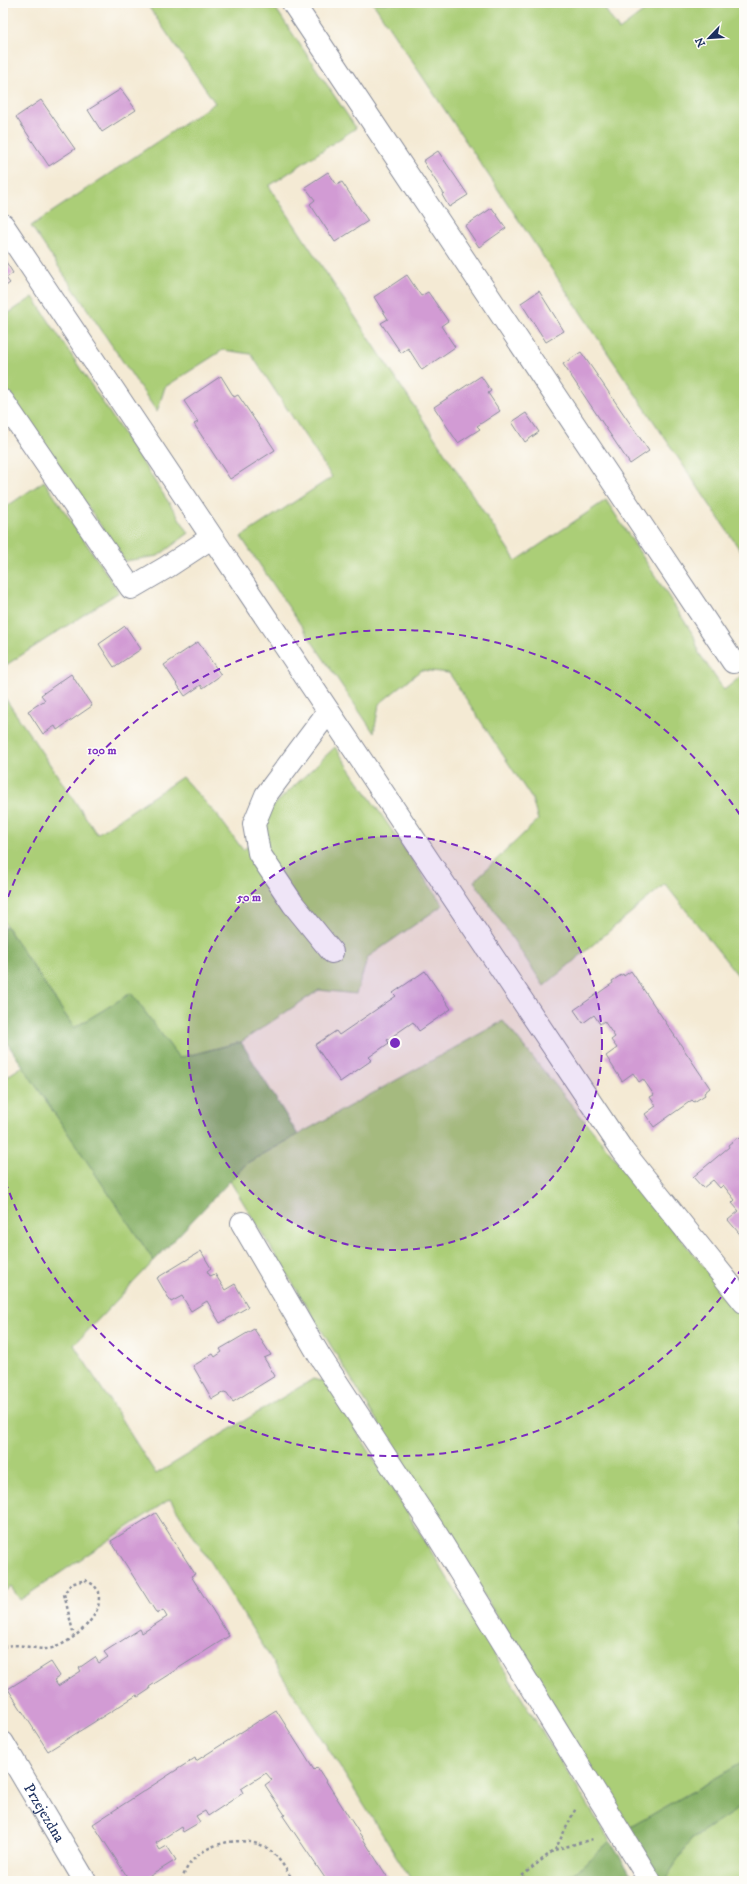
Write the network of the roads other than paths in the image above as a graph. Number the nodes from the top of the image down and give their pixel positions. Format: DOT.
graph roads {
  1 [pos="293,3"];
  2 [pos="3,225"];
  3 [pos="3,401"];
  4 [pos="211,538"];
  5 [pos="733,662"];
  6 [pos="328,712"];
  7 [pos="332,952"];
  8 [pos="242,1223"];
  9 [pos="744,1302"];
  10 [pos="3,1743"];
  11 [pos="85,1881"];
  12 [pos="650,1881"];
  1 -- 5 [label="street"];
  2 -- 4 [label="street"];
  3 -- 4 [label="street"];
  4 -- 6 [label="street"];
  6 -- 7 [label="street"];
  6 -- 9 [label="street"];
  8 -- 12 [label="street"];
  10 -- 11 [label="street, Przejezdna"];
}
